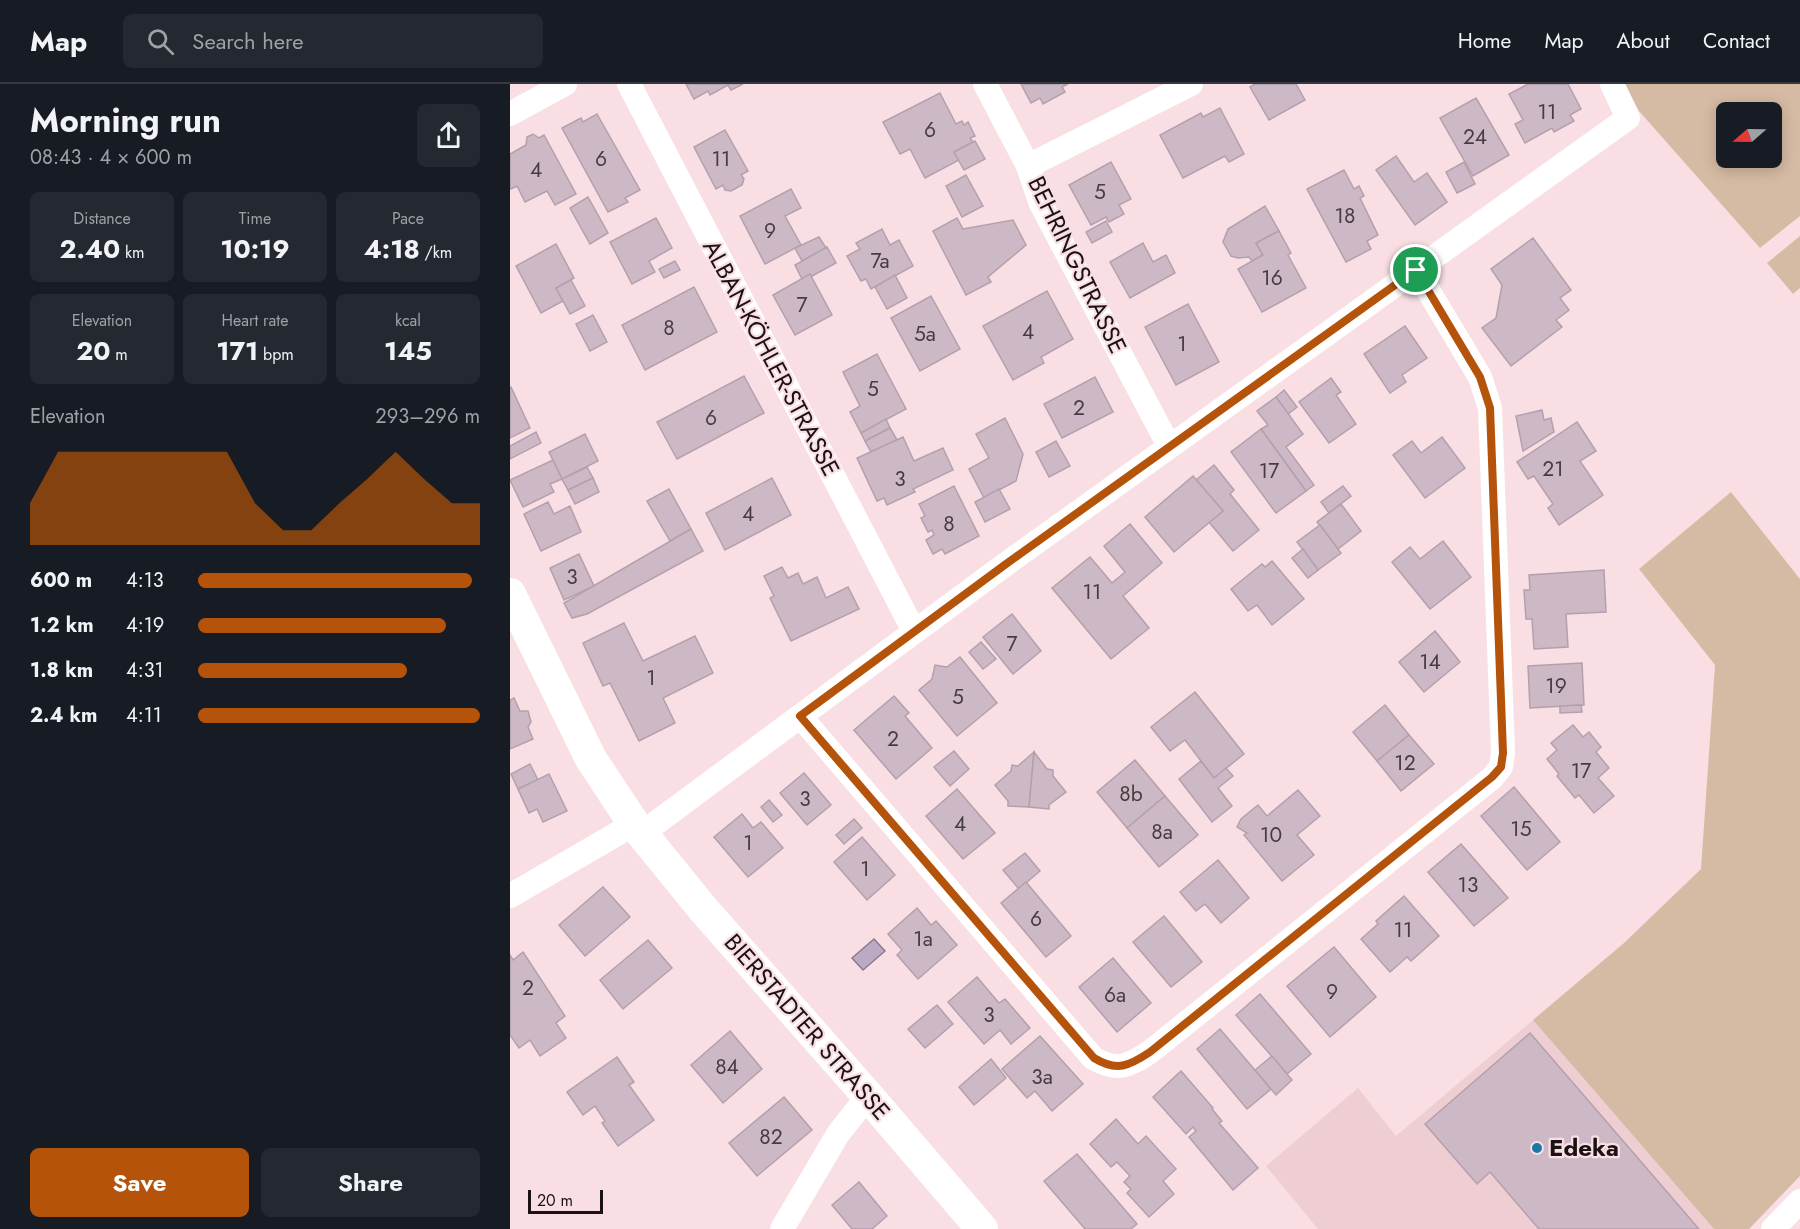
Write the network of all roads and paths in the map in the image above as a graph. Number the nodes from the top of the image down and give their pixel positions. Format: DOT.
graph roads {
  1 [pos="565,84"];
  2 [pos="628,84"];
  3 [pos="985,84"];
  4 [pos="1191,84"];
  5 [pos="1611,84"];
  6 [pos="510,114"];
  7 [pos="1028,166"];
  8 [pos="1416,270"];
  9 [pos="1169,446"];
  10 [pos="510,594"];
  11 [pos="914,631"];
  12 [pos="800,716"];
  13 [pos="637,829"];
  14 [pos="510,896"];
  15 [pos="868,1096"];
  16 [pos="1800,1201"];
  17 [pos="782,1229"];
  18 [pos="982,1229"];
  19 [pos="1773,1229"];
  1 -- 6 [label="street"];
  2 -- 11 [label="street, ALBAN-KÖHLER-STRASSE"];
  3 -- 7 [label="street, BEHRINGSTRASSE"];
  4 -- 7 [label="street"];
  5 -- 8 [label="street"];
  7 -- 9 [label="street, BEHRINGSTRASSE"];
  8 -- 9 [label="street"];
  8 -- 12 [label="street"];
  9 -- 11 [label="street"];
  10 -- 13 [label="main road, BIERSTADTER STRASSE"];
  11 -- 12 [label="street"];
  12 -- 13 [label="street"];
  13 -- 14 [label="street"];
  13 -- 15 [label="main road, BIERSTADTER STRASSE"];
  15 -- 17 [label="street"];
  15 -- 18 [label="main road, BIERSTADTER STRASSE"];
  16 -- 19 [label="street"];
}
